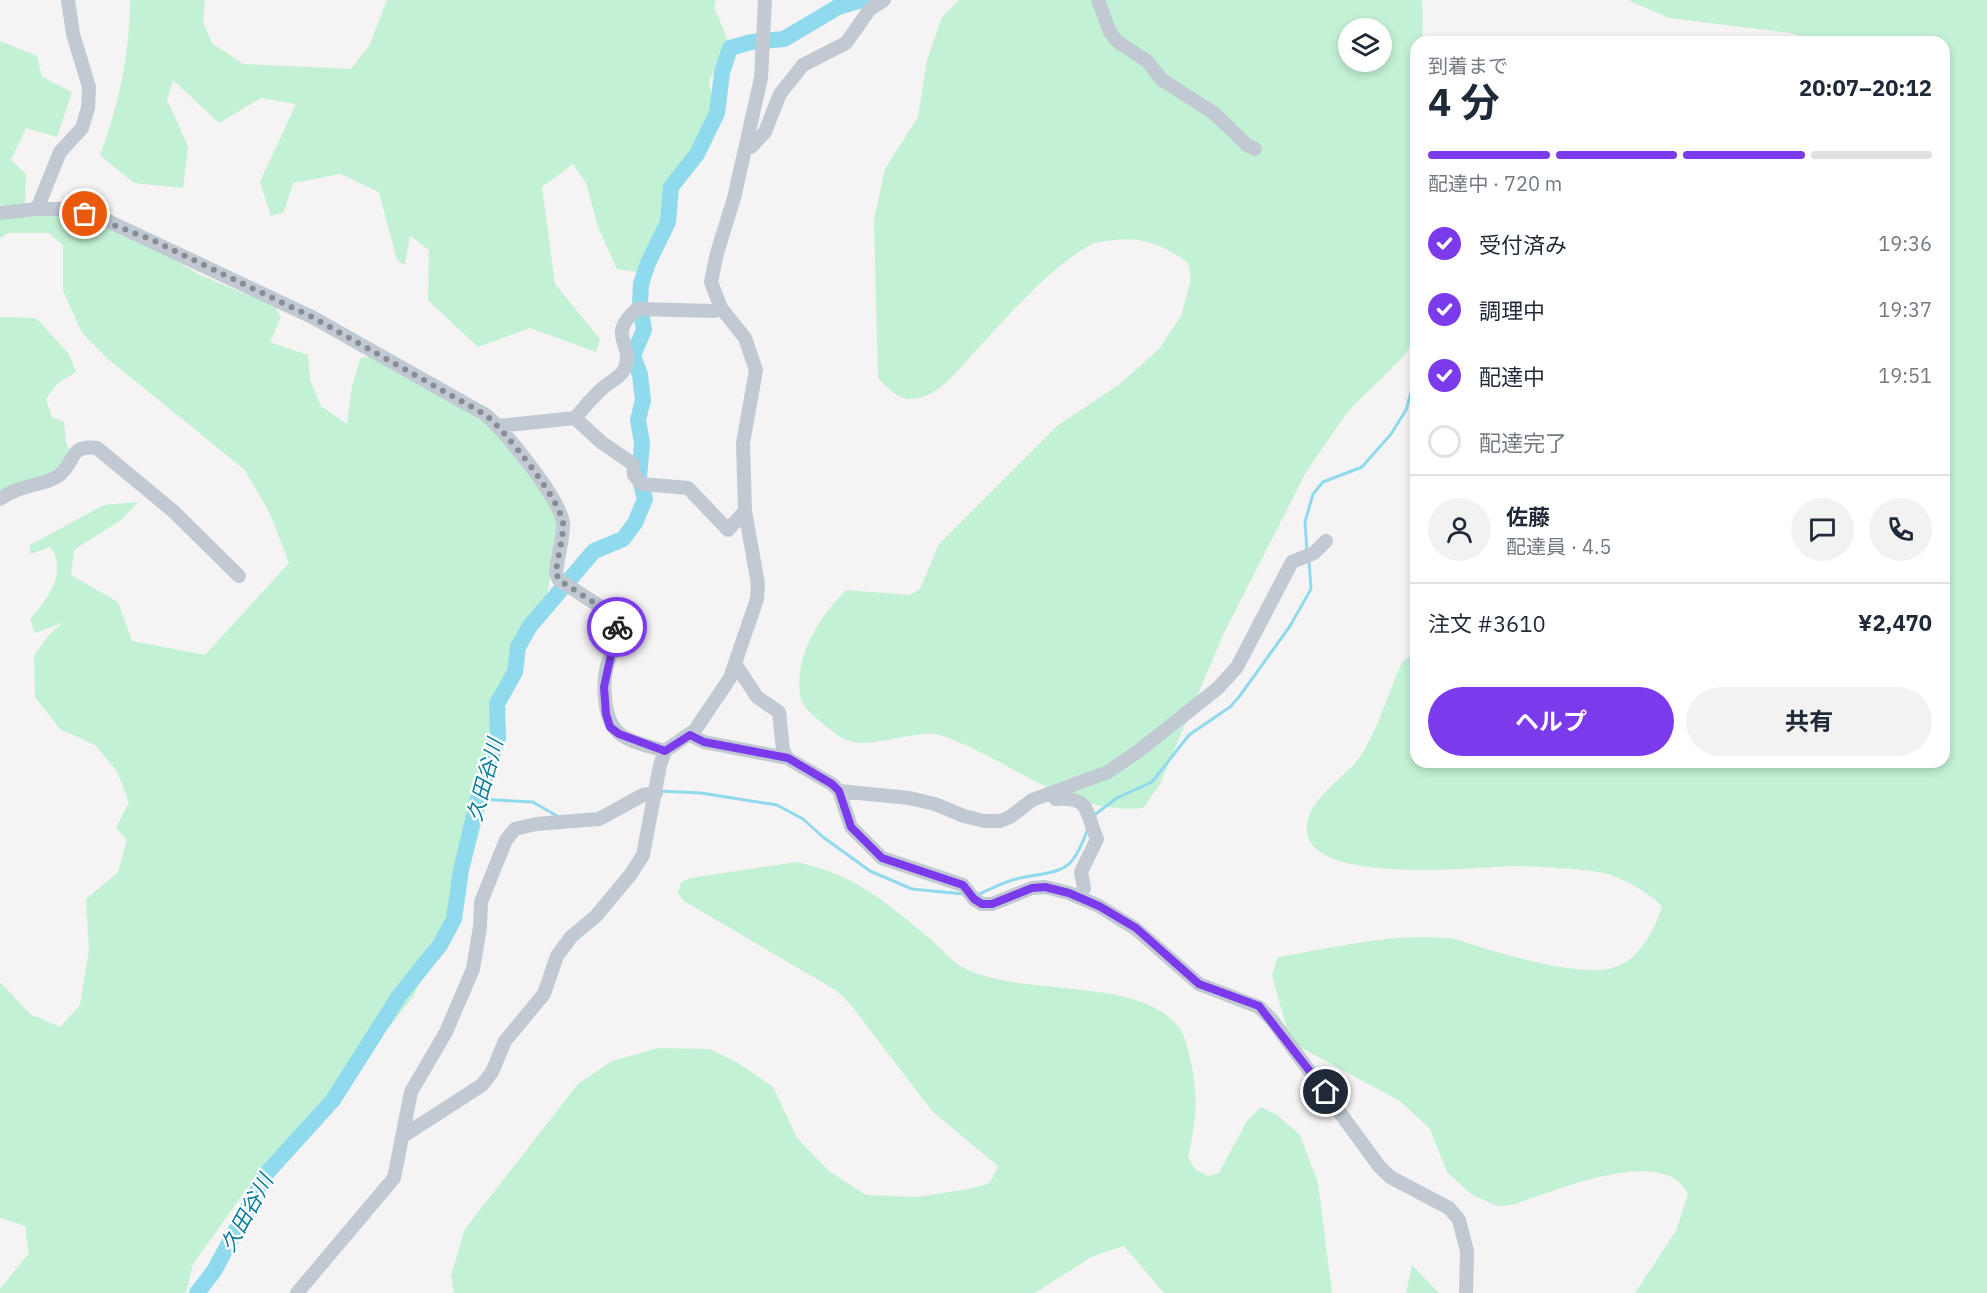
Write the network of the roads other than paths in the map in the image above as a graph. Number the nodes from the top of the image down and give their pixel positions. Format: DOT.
graph roads {
  1 [pos="68,0"];
  2 [pos="765,0"];
  3 [pos="884,0"];
  4 [pos="1098,0"];
  5 [pos="746,147"];
  6 [pos="1255,149"];
  7 [pos="37,209"];
  8 [pos="0,213"];
  9 [pos="721,308"];
  10 [pos="575,418"];
  11 [pos="498,426"];
  12 [pos="0,499"];
  13 [pos="745,511"];
  14 [pos="1326,541"];
  15 [pos="238,576"];
  16 [pos="736,665"];
  17 [pos="690,735"];
  18 [pos="665,751"];
  19 [pos="788,758"];
  20 [pos="839,791"];
  21 [pos="656,793"];
  22 [pos="1053,794"];
  23 [pos="1079,897"];
  24 [pos="403,1136"];
  25 [pos="297,1293"];
  26 [pos="1466,1293"];
  1 -- 7 [label="street"];
  2 -- 5 [label="street"];
  3 -- 5 [label="street"];
  4 -- 6 [label="street"];
  5 -- 9 [label="street"];
  7 -- 8 [label="street"];
  7 -- 11 [label="street"];
  9 -- 10 [label="street"];
  9 -- 13 [label="street"];
  10 -- 11 [label="street"];
  10 -- 13 [label="street"];
  11 -- 18 [label="street"];
  12 -- 15 [label="street"];
  13 -- 16 [label="street"];
  14 -- 22 [label="street"];
  16 -- 17 [label="street"];
  16 -- 19 [label="street"];
  17 -- 18 [label="street"];
  17 -- 19 [label="street"];
  18 -- 21 [label="street"];
  19 -- 20 [label="street"];
  20 -- 22 [label="street"];
  20 -- 23 [label="street"];
  21 -- 24 [label="street"];
  21 -- 24 [label="street"];
  22 -- 23 [label="street"];
  23 -- 26 [label="street"];
  24 -- 25 [label="street"];
}
